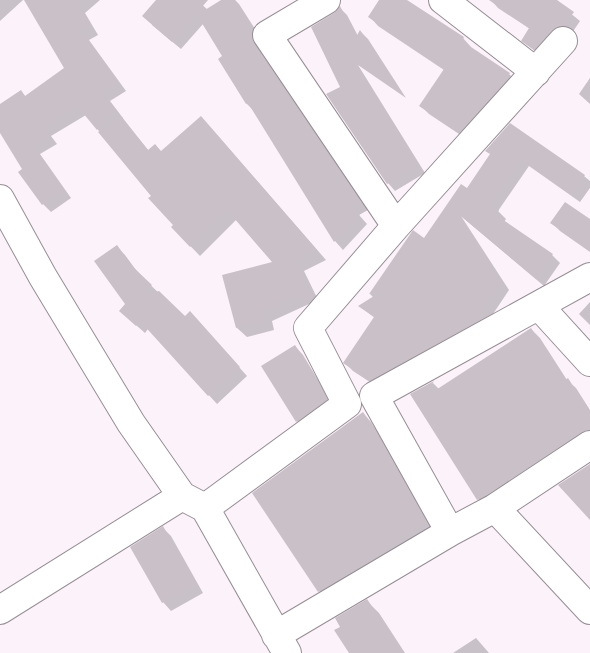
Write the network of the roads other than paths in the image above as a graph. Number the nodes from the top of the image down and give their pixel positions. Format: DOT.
graph roads {
  1 [pos="326,0"];
  2 [pos="443,0"];
  3 [pos="563,41"];
  4 [pos="536,72"];
  5 [pos="0,199"];
  6 [pos="396,226"];
  7 [pos="590,277"];
  8 [pos="539,306"];
  9 [pos="590,362"];
  10 [pos="590,445"];
  11 [pos="194,502"];
  12 [pos="495,508"];
  13 [pos="450,532"];
  14 [pos="0,610"];
  15 [pos="590,610"];
  16 [pos="282,644"];
  1 -- 6 [label="street"];
  2 -- 4 [label="street"];
  3 -- 4 [label="street"];
  4 -- 6 [label="street"];
  5 -- 11 [label="street"];
  6 -- 11 [label="street"];
  7 -- 8 [label="street"];
  8 -- 9 [label="street"];
  8 -- 13 [label="street"];
  10 -- 12 [label="street"];
  11 -- 14 [label="street"];
  11 -- 16 [label="street"];
  12 -- 13 [label="street"];
  12 -- 15 [label="street"];
  13 -- 16 [label="street"];
}
